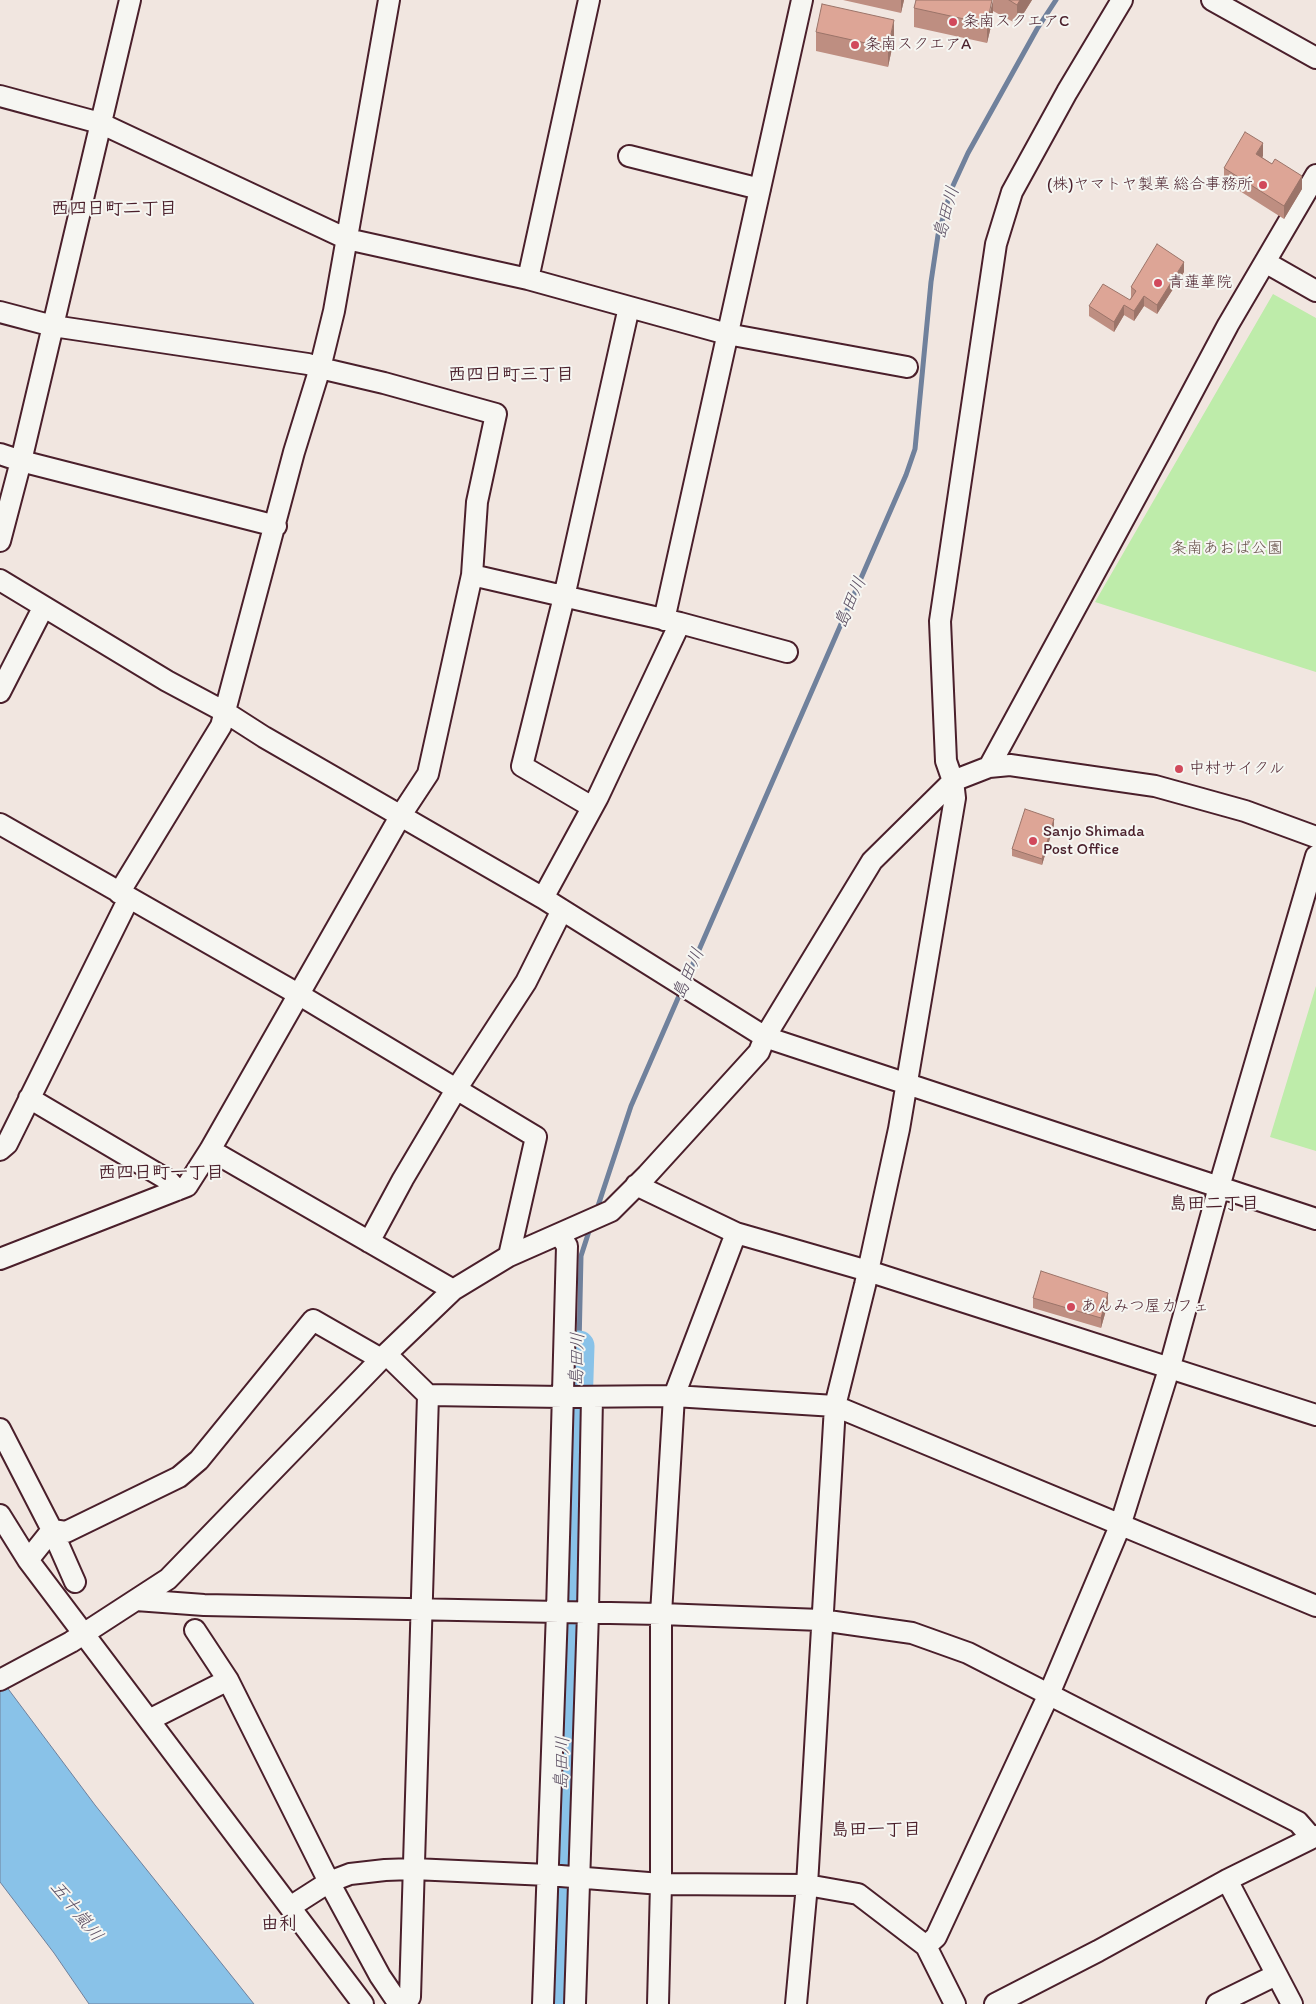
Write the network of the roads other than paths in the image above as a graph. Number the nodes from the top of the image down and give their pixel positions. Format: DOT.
graph roads {
  1 [pos="130,0"];
  2 [pos="389,0"];
  3 [pos="589,0"];
  4 [pos="802,0"];
  5 [pos="1122,0"];
  6 [pos="1212,0"];
  7 [pos="1316,58"];
  8 [pos="0,96"];
  9 [pos="100,123"];
  10 [pos="628,156"];
  11 [pos="1316,175"];
  12 [pos="760,189"];
  13 [pos="348,239"];
  14 [pos="1266,262"];
  15 [pos="528,278"];
  16 [pos="1316,291"];
  17 [pos="629,307"];
  18 [pos="0,312"];
  19 [pos="53,326"];
  20 [pos="727,334"];
  21 [pos="907,367"];
  22 [pos="320,368"];
  23 [pos="0,454"];
  24 [pos="21,461"];
  25 [pos="276,526"];
  26 [pos="0,541"];
  27 [pos="472,575"];
  28 [pos="0,580"];
  29 [pos="564,596"];
  30 [pos="43,608"];
  31 [pos="672,622"];
  32 [pos="787,652"];
  33 [pos="0,692"];
  34 [pos="224,712"];
  35 [pos="989,767"];
  36 [pos="954,781"];
  37 [pos="592,807"];
  38 [pos="401,815"];
  39 [pos="0,824"];
  40 [pos="1316,837"];
  41 [pos="1316,856"];
  42 [pos="124,896"];
  43 [pos="543,898"];
  44 [pos="562,910"];
  45 [pos="298,994"];
  46 [pos="765,1037"];
  47 [pos="907,1084"];
  48 [pos="458,1088"];
  49 [pos="29,1098"];
  50 [pos="0,1150"];
  51 [pos="210,1150"];
  52 [pos="636,1185"];
  53 [pos="1219,1187"];
  54 [pos="177,1190"];
  55 [pos="1316,1219"];
  56 [pos="736,1232"];
  57 [pos="559,1234"];
  58 [pos="369,1242"];
  59 [pos="509,1256"];
  60 [pos="0,1259"];
  61 [pos="868,1271"];
  62 [pos="453,1290"];
  63 [pos="383,1357"];
  64 [pos="1170,1366"];
  65 [pos="428,1395"];
  66 [pos="674,1396"];
  67 [pos="563,1397"];
  68 [pos="592,1397"];
  69 [pos="834,1406"];
  70 [pos="1316,1415"];
  71 [pos="0,1429"];
  72 [pos="0,1515"];
  73 [pos="1120,1526"];
  74 [pos="52,1530"];
  75 [pos="28,1560"];
  76 [pos="75,1582"];
  77 [pos="136,1600"];
  78 [pos="1316,1606"];
  79 [pos="422,1609"];
  80 [pos="558,1611"];
  81 [pos="584,1613"];
  82 [pos="661,1614"];
  83 [pos="821,1620"];
  84 [pos="195,1630"];
  85 [pos="78,1638"];
  86 [pos="0,1680"];
  87 [pos="228,1680"];
  88 [pos="1049,1694"];
  89 [pos="149,1720"];
  90 [pos="1314,1837"];
  91 [pos="413,1869"];
  92 [pos="548,1875"];
  93 [pos="578,1877"];
  94 [pos="1227,1880"];
  95 [pos="329,1882"];
  96 [pos="661,1884"];
  97 [pos="806,1886"];
  98 [pos="290,1907"];
  99 [pos="926,1946"];
  100 [pos="1276,1975"];
  101 [pos="363,2004"];
  102 [pos="399,2004"];
  103 [pos="406,2004"];
  104 [pos="543,2004"];
  105 [pos="575,2004"];
  106 [pos="658,2004"];
  107 [pos="796,2004"];
  108 [pos="955,2004"];
  109 [pos="995,2004"];
  110 [pos="1217,2004"];
  111 [pos="1292,2004"];
  1 -- 9 [label="street"];
  2 -- 13 [label="street"];
  3 -- 15 [label="street"];
  4 -- 12 [label="street"];
  5 -- 36 [label="street"];
  6 -- 7 [label="street"];
  8 -- 9 [label="street"];
  9 -- 13 [label="street"];
  9 -- 19 [label="street"];
  10 -- 12 [label="street"];
  11 -- 14 [label="street"];
  12 -- 20 [label="street"];
  13 -- 15 [label="street"];
  13 -- 22 [label="street"];
  14 -- 16 [label="street"];
  14 -- 35 [label="street"];
  15 -- 17 [label="street"];
  17 -- 20 [label="street"];
  17 -- 29 [label="street"];
  18 -- 19 [label="street"];
  19 -- 22 [label="street"];
  19 -- 24 [label="street"];
  20 -- 21 [label="street"];
  20 -- 31 [label="street"];
  22 -- 25 [label="street"];
  22 -- 27 [label="street"];
  23 -- 24 [label="street"];
  24 -- 25 [label="street"];
  24 -- 26 [label="street"];
  25 -- 34 [label="street"];
  27 -- 29 [label="street"];
  27 -- 38 [label="street"];
  28 -- 30 [label="street"];
  29 -- 31 [label="street"];
  29 -- 37 [label="street"];
  30 -- 33 [label="street"];
  30 -- 34 [label="street"];
  31 -- 32 [label="street"];
  31 -- 37 [label="street"];
  34 -- 38 [label="street"];
  34 -- 42 [label="street"];
  35 -- 36 [label="street"];
  35 -- 40 [label="street"];
  36 -- 46 [label="street"];
  36 -- 47 [label="street"];
  37 -- 43 [label="street"];
  38 -- 43 [label="street"];
  38 -- 45 [label="street"];
  39 -- 42 [label="street"];
  41 -- 53 [label="street"];
  42 -- 45 [label="street"];
  42 -- 49 [label="street"];
  43 -- 44 [label="street"];
  44 -- 46 [label="street"];
  44 -- 48 [label="street"];
  45 -- 48 [label="street"];
  45 -- 51 [label="street"];
  46 -- 47 [label="street"];
  46 -- 52 [label="street"];
  47 -- 53 [label="street"];
  47 -- 61 [label="street"];
  48 -- 58 [label="street"];
  48 -- 59 [label="street"];
  49 -- 50 [label="street"];
  49 -- 54 [label="street"];
  51 -- 54 [label="street"];
  51 -- 58 [label="street"];
  52 -- 56 [label="street"];
  52 -- 57 [label="street"];
  53 -- 55 [label="street"];
  53 -- 64 [label="street"];
  54 -- 60 [label="street"];
  56 -- 61 [label="street"];
  56 -- 66 [label="street"];
  57 -- 59 [label="street"];
  57 -- 67 [label="street"];
  58 -- 62 [label="street"];
  59 -- 62 [label="street"];
  61 -- 64 [label="street"];
  61 -- 69 [label="street"];
  62 -- 63 [label="street"];
  63 -- 65 [label="street"];
  63 -- 74 [label="street"];
  63 -- 77 [label="street"];
  64 -- 70 [label="street"];
  64 -- 73 [label="street"];
  65 -- 67 [label="street"];
  65 -- 79 [label="street"];
  66 -- 68 [label="street"];
  66 -- 69 [label="street"];
  66 -- 82 [label="street"];
  67 -- 68 [label="street"];
  67 -- 80 [label="street"];
  68 -- 81 [label="street"];
  69 -- 73 [label="street"];
  69 -- 83 [label="street"];
  71 -- 74 [label="street"];
  72 -- 75 [label="street"];
  73 -- 78 [label="street"];
  73 -- 88 [label="street"];
  74 -- 75 [label="street"];
  74 -- 76 [label="street"];
  75 -- 85 [label="street"];
  77 -- 79 [label="street"];
  77 -- 85 [label="street"];
  79 -- 80 [label="street"];
  79 -- 91 [label="street"];
  80 -- 81 [label="street"];
  80 -- 92 [label="street"];
  81 -- 82 [label="street"];
  81 -- 93 [label="street"];
  82 -- 83 [label="street"];
  82 -- 96 [label="street"];
  83 -- 88 [label="street"];
  83 -- 97 [label="street"];
  84 -- 87 [label="street"];
  85 -- 86 [label="street"];
  85 -- 89 [label="street"];
  87 -- 89 [label="street"];
  87 -- 95 [label="street"];
  88 -- 90 [label="street"];
  88 -- 99 [label="street"];
  89 -- 98 [label="street"];
  90 -- 94 [label="street"];
  91 -- 92 [label="street"];
  91 -- 95 [label="street"];
  91 -- 103 [label="street"];
  92 -- 93 [label="street"];
  92 -- 104 [label="street"];
  93 -- 96 [label="street"];
  93 -- 105 [label="street"];
  94 -- 100 [label="street"];
  94 -- 109 [label="street"];
  95 -- 98 [label="street"];
  95 -- 102 [label="street"];
  96 -- 97 [label="street"];
  96 -- 106 [label="street"];
  97 -- 99 [label="street"];
  97 -- 107 [label="street"];
  98 -- 101 [label="street"];
  99 -- 108 [label="street"];
  100 -- 110 [label="street"];
  100 -- 111 [label="street"];
}
